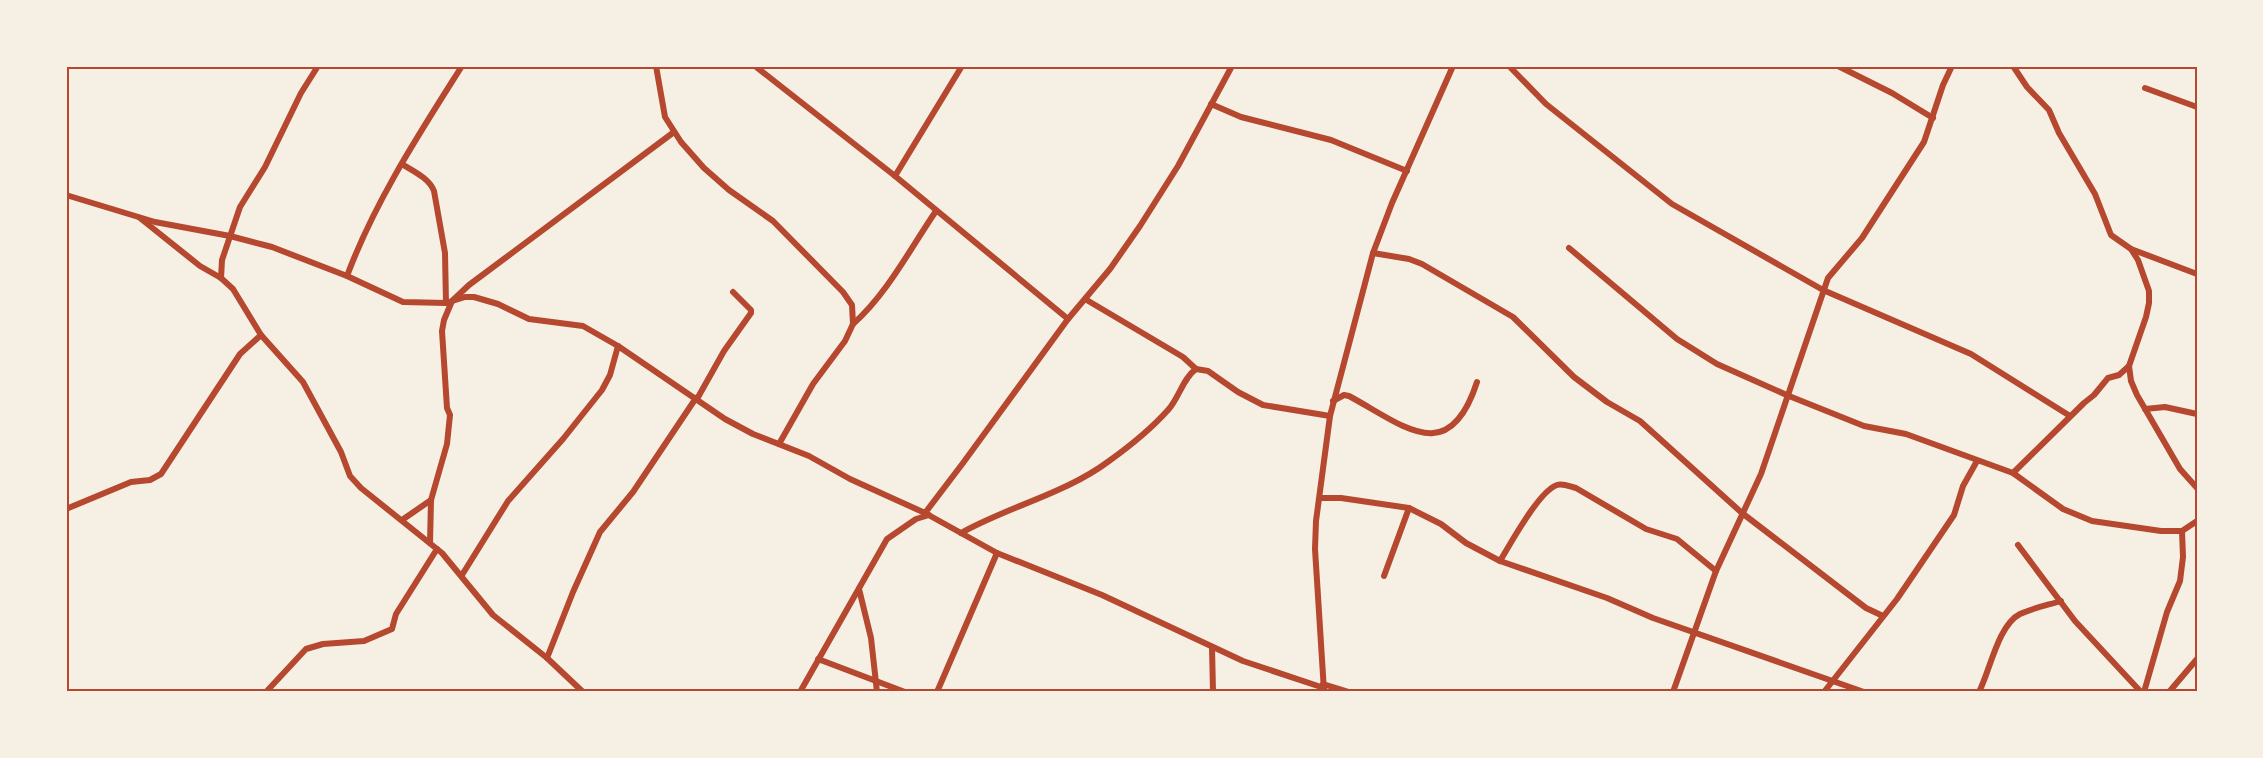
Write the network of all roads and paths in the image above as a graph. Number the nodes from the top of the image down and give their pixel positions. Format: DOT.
graph roads {
  1 [pos="318,66"];
  2 [pos="462,66"];
  3 [pos="656,66"];
  4 [pos="755,66"];
  5 [pos="962,66"];
  6 [pos="1232,66"];
  7 [pos="1453,66"];
  8 [pos="1509,66"];
  9 [pos="1838,66"];
  10 [pos="1952,66"];
  11 [pos="2013,66"];
  12 [pos="2145,88"];
  13 [pos="1211,104"];
  14 [pos="2197,107"];
  15 [pos="1933,117"];
  16 [pos="674,132"];
  17 [pos="402,164"];
  18 [pos="1407,171"];
  19 [pos="895,176"];
  20 [pos="66,195"];
  21 [pos="936,211"];
  22 [pos="138,217"];
  23 [pos="230,236"];
  24 [pos="1569,248"];
  25 [pos="2131,249"];
  26 [pos="1373,253"];
  27 [pos="2197,274"];
  28 [pos="347,276"];
  29 [pos="221,278"];
  30 [pos="1823,290"];
  31 [pos="733,292"];
  32 [pos="1085,299"];
  33 [pos="449,302"];
  34 [pos="1068,319"];
  35 [pos="854,324"];
  36 [pos="261,335"];
  37 [pos="618,346"];
  38 [pos="2129,366"];
  39 [pos="1196,369"];
  40 [pos="1477,382"];
  41 [pos="1789,396"];
  42 [pos="696,399"];
  43 [pos="1333,402"];
  44 [pos="2145,410"];
  45 [pos="2197,414"];
  46 [pos="1330,416"];
  47 [pos="2070,416"];
  48 [pos="779,444"];
  49 [pos="1977,461"];
  50 [pos="2013,473"];
  51 [pos="2197,488"];
  52 [pos="1320,498"];
  53 [pos="431,500"];
  54 [pos="1409,508"];
  55 [pos="66,509"];
  56 [pos="1742,513"];
  57 [pos="927,514"];
  58 [pos="402,519"];
  59 [pos="2197,521"];
  60 [pos="2182,531"];
  61 [pos="961,533"];
  62 [pos="430,543"];
  63 [pos="2018,545"];
  64 [pos="437,549"];
  65 [pos="997,553"];
  66 [pos="1500,561"];
  67 [pos="1716,571"];
  68 [pos="462,575"];
  69 [pos="1384,576"];
  70 [pos="858,588"];
  71 [pos="2061,601"];
  72 [pos="1883,616"];
  73 [pos="1695,632"];
  74 [pos="1212,647"];
  75 [pos="547,658"];
  76 [pos="2197,658"];
  77 [pos="819,659"];
  78 [pos="876,681"];
  79 [pos="1833,681"];
  80 [pos="1324,688"];
  81 [pos="266,692"];
  82 [pos="583,692"];
  83 [pos="800,692"];
  84 [pos="877,692"];
  85 [pos="905,692"];
  86 [pos="937,692"];
  87 [pos="1213,692"];
  88 [pos="1349,692"];
  89 [pos="1673,692"];
  90 [pos="1824,692"];
  91 [pos="1864,692"];
  92 [pos="1979,692"];
  93 [pos="2142,692"];
  94 [pos="2169,692"];
  1 -- 23 [label="street"];
  2 -- 17 [label="street"];
  3 -- 16 [label="street"];
  4 -- 19 [label="street"];
  5 -- 19 [label="street"];
  6 -- 13 [label="street"];
  7 -- 18 [label="street"];
  8 -- 30 [label="street"];
  9 -- 15 [label="street"];
  10 -- 15 [label="street"];
  11 -- 25 [label="street"];
  12 -- 14 [label="street"];
  13 -- 18 [label="street"];
  13 -- 32 [label="street"];
  15 -- 30 [label="street"];
  16 -- 33 [label="street"];
  16 -- 35 [label="street"];
  17 -- 28 [label="street"];
  17 -- 33 [label="street"];
  18 -- 26 [label="street"];
  19 -- 21 [label="street"];
  20 -- 22 [label="street"];
  21 -- 34 [label="street"];
  21 -- 35 [label="street"];
  22 -- 23 [label="street"];
  22 -- 29 [label="street"];
  23 -- 28 [label="street"];
  23 -- 29 [label="street"];
  24 -- 41 [label="street"];
  25 -- 27 [label="street"];
  25 -- 38 [label="street"];
  26 -- 43 [label="street"];
  26 -- 56 [label="street"];
  28 -- 33 [label="street"];
  29 -- 36 [label="street"];
  30 -- 41 [label="street"];
  30 -- 47 [label="street"];
  31 -- 42 [label="street"];
  32 -- 34 [label="street"];
  32 -- 39 [label="street"];
  33 -- 37 [label="street"];
  33 -- 53 [label="street"];
  34 -- 57 [label="street"];
  35 -- 48 [label="street"];
  36 -- 55 [label="street"];
  36 -- 58 [label="street"];
  37 -- 42 [label="street"];
  37 -- 68 [label="street"];
  38 -- 44 [label="street"];
  38 -- 47 [label="street"];
  39 -- 46 [label="street"];
  39 -- 61 [label="street"];
  40 -- 43 [label="street"];
  41 -- 49 [label="street"];
  41 -- 56 [label="street"];
  42 -- 48 [label="street"];
  42 -- 75 [label="street"];
  43 -- 46 [label="street"];
  44 -- 45 [label="street"];
  44 -- 51 [label="street"];
  46 -- 52 [label="street"];
  47 -- 50 [label="street"];
  48 -- 57 [label="street"];
  49 -- 50 [label="street"];
  49 -- 72 [label="street"];
  50 -- 60 [label="street"];
  52 -- 54 [label="street"];
  52 -- 80 [label="street"];
  53 -- 58 [label="street"];
  53 -- 62 [label="street"];
  54 -- 66 [label="street"];
  54 -- 69 [label="street"];
  56 -- 67 [label="street"];
  56 -- 72 [label="street"];
  57 -- 61 [label="street"];
  57 -- 70 [label="street"];
  58 -- 62 [label="street"];
  59 -- 60 [label="street"];
  60 -- 93 [label="street"];
  61 -- 65 [label="street"];
  62 -- 64 [label="street"];
  63 -- 71 [label="street"];
  64 -- 68 [label="street"];
  64 -- 81 [label="street"];
  65 -- 74 [label="street"];
  65 -- 86 [label="street"];
  66 -- 67 [label="street"];
  66 -- 73 [label="street"];
  67 -- 73 [label="street"];
  68 -- 75 [label="street"];
  70 -- 77 [label="street"];
  70 -- 78 [label="street"];
  71 -- 92 [label="street"];
  71 -- 93 [label="street"];
  72 -- 79 [label="street"];
  73 -- 79 [label="street"];
  73 -- 89 [label="street"];
  74 -- 80 [label="street"];
  74 -- 87 [label="street"];
  75 -- 82 [label="street"];
  76 -- 94 [label="street"];
  77 -- 78 [label="street"];
  77 -- 83 [label="street"];
  78 -- 84 [label="street"];
  78 -- 85 [label="street"];
  79 -- 90 [label="street"];
  79 -- 91 [label="street"];
  80 -- 88 [label="street"];
}
